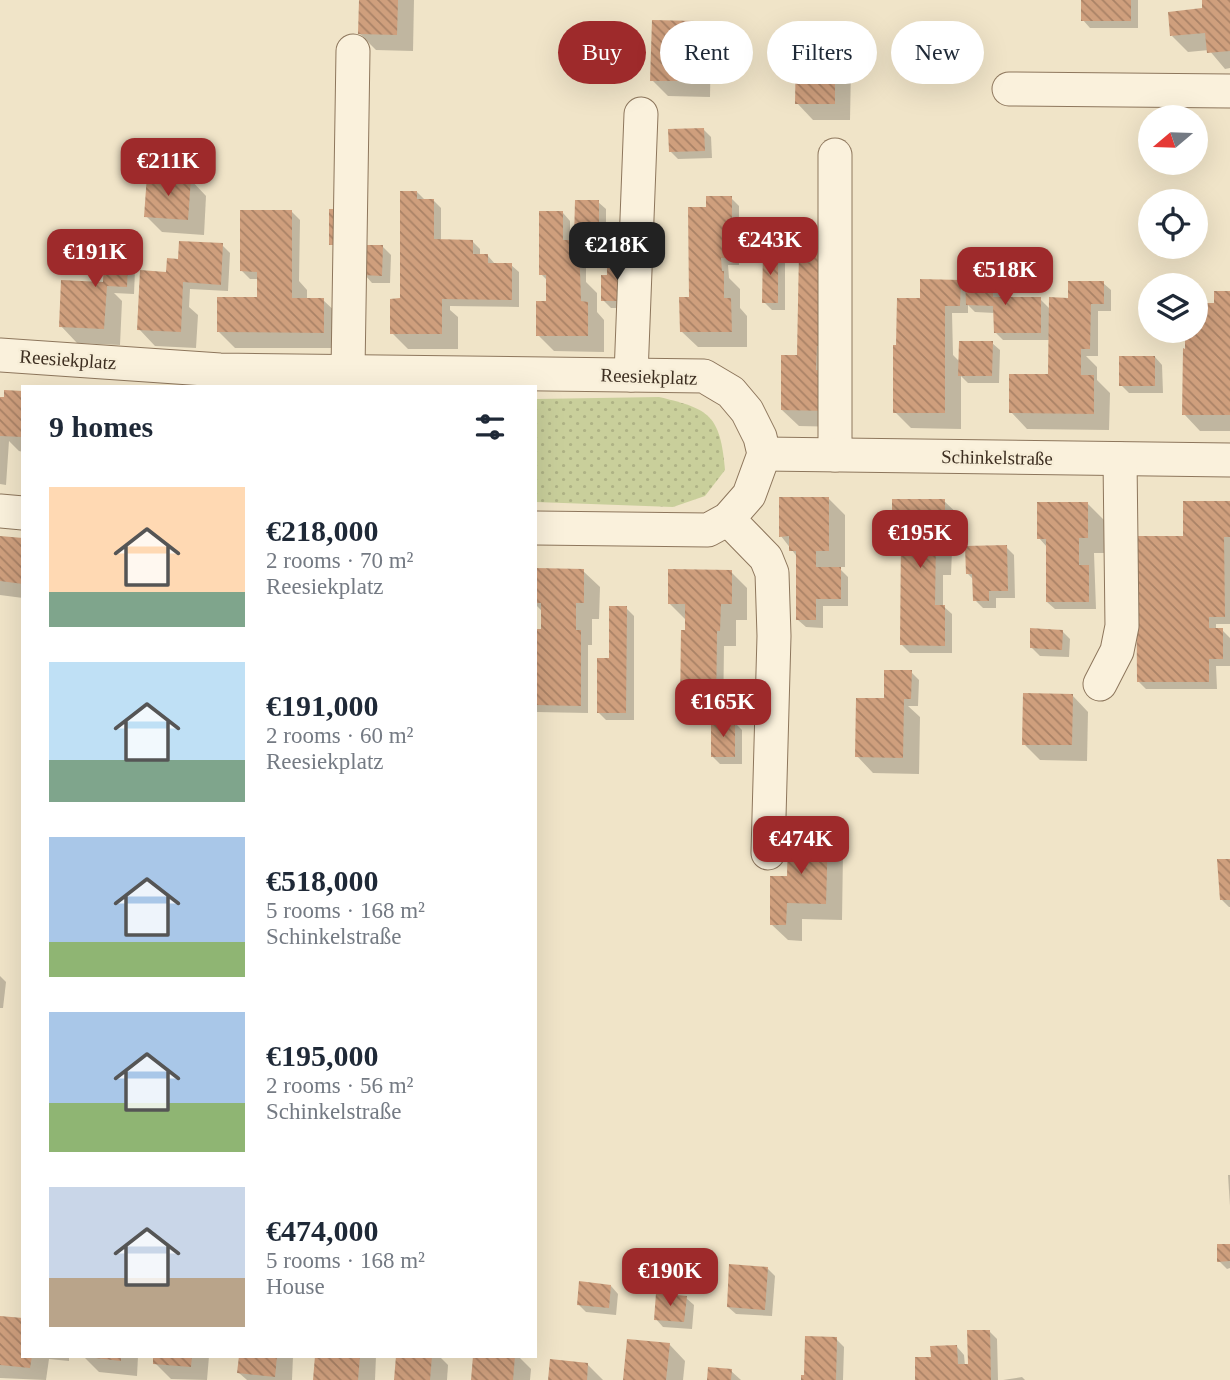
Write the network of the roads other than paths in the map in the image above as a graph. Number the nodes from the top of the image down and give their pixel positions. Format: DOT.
graph roads {
  1 [pos="353,51"];
  2 [pos="1009,89"];
  3 [pos="1230,91"];
  4 [pos="641,114"];
  5 [pos="835,155"];
  6 [pos="0,355"];
  7 [pos="348,371"];
  8 [pos="631,375"];
  9 [pos="220,379"];
  10 [pos="764,454"];
  11 [pos="835,455"];
  12 [pos="1120,458"];
  13 [pos="1230,460"];
  14 [pos="0,511"];
  15 [pos="21,513"];
  16 [pos="728,519"];
  17 [pos="537,528"];
  18 [pos="1100,684"];
  19 [pos="768,853"];
  1 -- 7 [label="street"];
  2 -- 3 [label="street"];
  4 -- 8 [label="street"];
  5 -- 11 [label="street"];
  6 -- 9 [label="street, Reesiekplatz"];
  7 -- 8 [label="street, Reesiekplatz"];
  7 -- 9 [label="street, Reesiekplatz"];
  8 -- 10 [label="street, Reesiekplatz"];
  10 -- 11 [label="street, Schinkelstraße"];
  10 -- 16 [label="street"];
  11 -- 12 [label="street, Schinkelstraße"];
  12 -- 13 [label="street, Schinkelstraße"];
  12 -- 18 [label="street"];
  14 -- 15 [label="street"];
  16 -- 17 [label="street"];
  16 -- 19 [label="street"];
}
